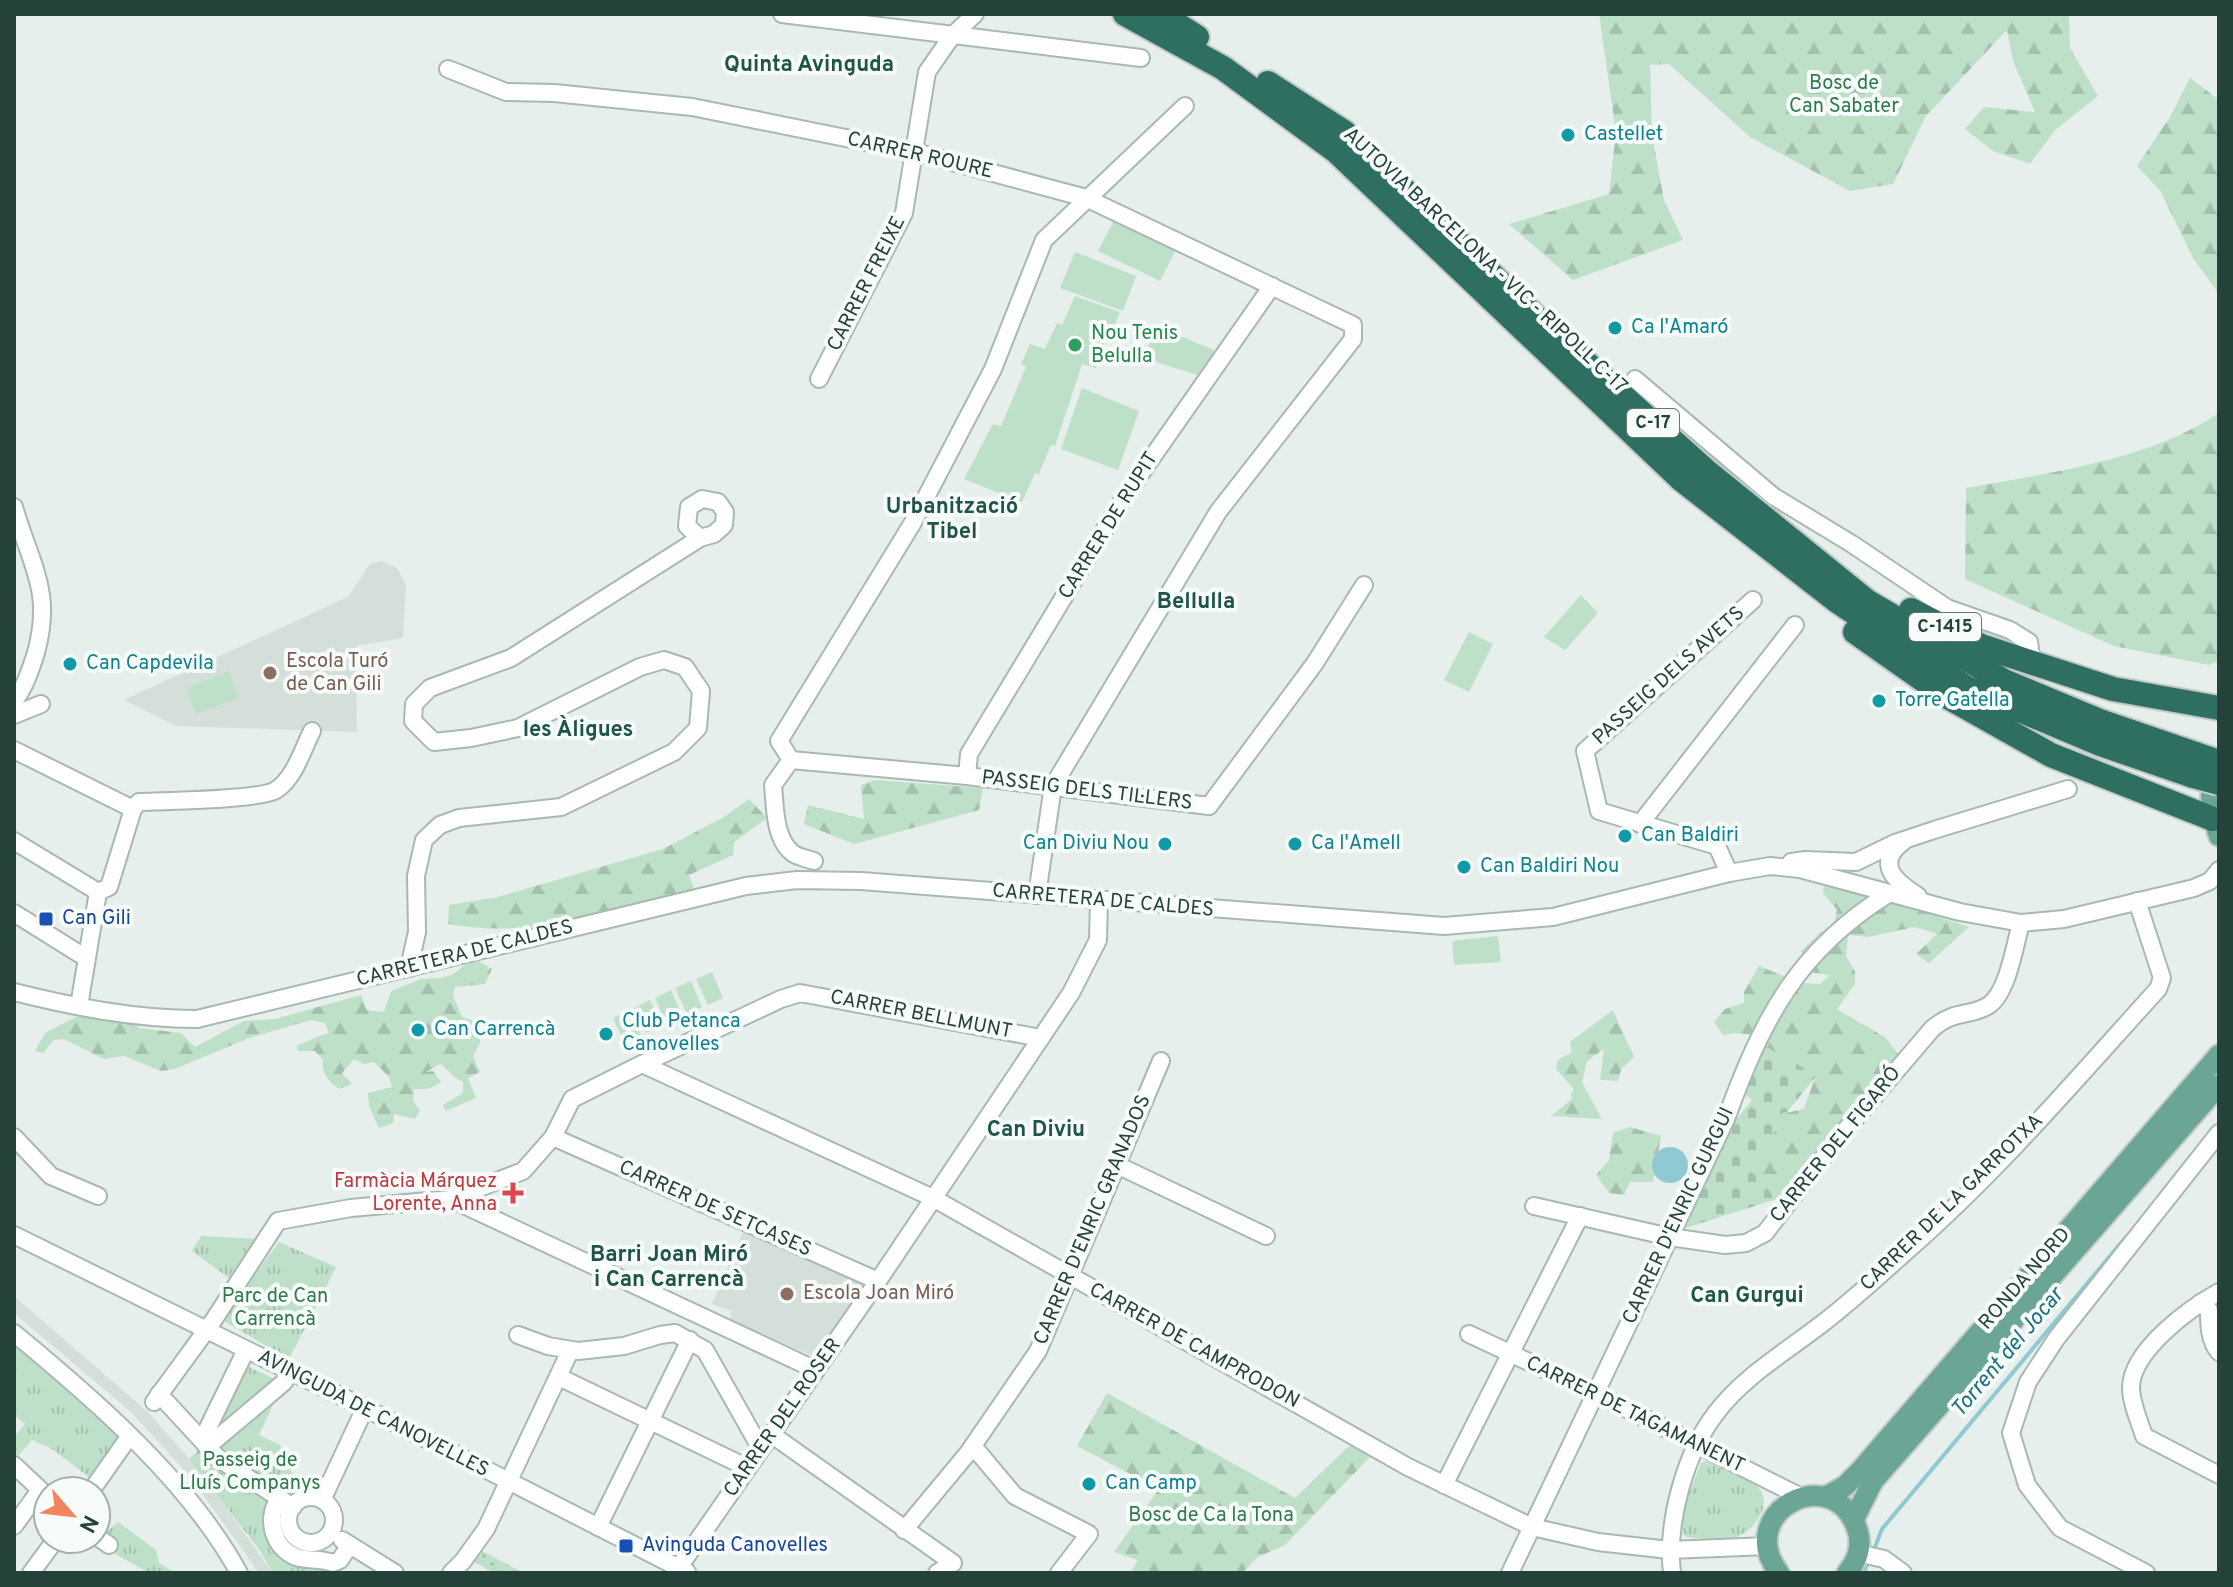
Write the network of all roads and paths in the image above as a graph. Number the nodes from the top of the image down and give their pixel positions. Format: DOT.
graph roads {
  1 [pos="782,14"];
  2 [pos="975,14"];
  3 [pos="1125,14"];
  4 [pos="1161,14"];
  5 [pos="952,36"];
  6 [pos="1141,58"];
  7 [pos="448,69"];
  8 [pos="1185,106"];
  9 [pos="915,152"];
  10 [pos="1086,198"];
  11 [pos="1272,286"];
  12 [pos="819,379"];
  13 [pos="1635,379"];
  14 [pos="1693,475"];
  15 [pos="14,507"];
  16 [pos="700,538"];
  17 [pos="1364,585"];
  18 [pos="1753,600"];
  19 [pos="1795,625"];
  20 [pos="2032,662"];
  21 [pos="16,698"];
  22 [pos="2219,708"];
  23 [pos="14,715"];
  24 [pos="312,731"];
  25 [pos="14,750"];
  26 [pos="791,760"];
  27 [pos="2207,763"];
  28 [pos="967,776"];
  29 [pos="2219,783"];
  30 [pos="1053,786"];
  31 [pos="2068,789"];
  32 [pos="136,806"];
  33 [pos="1640,824"];
  34 [pos="2216,827"];
  35 [pos="1907,839"];
  36 [pos="14,841"];
  37 [pos="814,861"];
  38 [pos="1856,862"];
  39 [pos="1770,866"];
  40 [pos="2219,870"];
  41 [pos="1729,873"];
  42 [pos="1857,885"];
  43 [pos="2219,886"];
  44 [pos="2194,888"];
  45 [pos="98,892"];
  46 [pos="1890,893"];
  47 [pos="1037,895"];
  48 [pos="1099,900"];
  49 [pos="2137,901"];
  50 [pos="1928,904"];
  51 [pos="14,913"];
  52 [pos="2021,923"];
  53 [pos="86,958"];
  54 [pos="409,968"];
  55 [pos="14,992"];
  56 [pos="79,1006"];
  57 [pos="1041,1038"];
  58 [pos="2219,1055"];
  59 [pos="1161,1061"];
  60 [pos="642,1064"];
  61 [pos="2219,1085"];
  62 [pos="2219,1133"];
  63 [pos="14,1137"];
  64 [pos="553,1137"];
  65 [pos="1117,1165"];
  66 [pos="98,1196"];
  67 [pos="933,1198"];
  68 [pos="451,1199"];
  69 [pos="1534,1206"];
  70 [pos="1580,1216"];
  71 [pos="14,1235"];
  72 [pos="1266,1236"];
  73 [pos="1670,1237"];
  74 [pos="1070,1276"];
  75 [pos="878,1281"];
  76 [pos="2219,1292"];
  77 [pos="2200,1303"];
  78 [pos="206,1330"];
  79 [pos="14,1333"];
  80 [pos="1469,1334"];
  81 [pos="518,1335"];
  82 [pos="690,1340"];
  83 [pos="246,1350"];
  84 [pos="570,1351"];
  85 [pos="2219,1352"];
  86 [pos="1511,1353"];
  87 [pos="816,1370"];
  88 [pos="291,1372"];
  89 [pos="559,1377"];
  90 [pos="1595,1393"];
  91 [pos="365,1408"];
  92 [pos="649,1421"];
  93 [pos="771,1434"];
  94 [pos="129,1437"];
  95 [pos="1696,1443"];
  96 [pos="973,1446"];
  97 [pos="207,1447"];
  98 [pos="761,1449"];
  99 [pos="14,1465"];
  100 [pos="748,1468"];
  101 [pos="102,1475"];
  102 [pos="2219,1475"];
  103 [pos="32,1482"];
  104 [pos="509,1482"];
  105 [pos="1444,1485"];
  106 [pos="1801,1497"];
  107 [pos="1826,1497"];
  108 [pos="322,1500"];
  109 [pos="286,1503"];
  110 [pos="32,1506"];
  111 [pos="1854,1519"];
  112 [pos="14,1526"];
  113 [pos="598,1527"];
  114 [pos="1532,1527"];
  115 [pos="904,1530"];
  116 [pos="326,1537"];
  117 [pos="350,1545"];
  118 [pos="1669,1550"];
  119 [pos="1858,1553"];
  120 [pos="44,1555"];
  121 [pos="1771,1564"];
  122 [pos="335,1568"];
  123 [pos="681,1571"];
  124 [pos="31,1573"];
  125 [pos="239,1573"];
  126 [pos="395,1573"];
  127 [pos="451,1573"];
  128 [pos="937,1573"];
  129 [pos="1059,1573"];
  130 [pos="1510,1573"];
  131 [pos="1672,1573"];
  132 [pos="1847,1573"];
  133 [pos="1903,1573"];
  134 [pos="2146,1573"];
  1 -- 5 [label="street"];
  2 -- 5 [label="street, CARRER FREIXE"];
  3 -- 14 [label="highway, AUTOVIA BARCELONA - VIC - RIPOLL C-17 / C-17"];
  4 -- 14 [label="highway, AUTOVIA BARCELONA - VIC - RIPOLL C-17 / C-17"];
  5 -- 6 [label="street"];
  5 -- 9 [label="street, CARRER FREIXE"];
  7 -- 9 [label="street, CARRER ROURE"];
  8 -- 10 [label="street"];
  9 -- 10 [label="street, CARRER ROURE"];
  9 -- 12 [label="street, CARRER FREIXE"];
  10 -- 11 [label="street, CARRER ROURE"];
  10 -- 26 [label="street"];
  11 -- 28 [label="street, CARRER DE RUPIT"];
  11 -- 30 [label="street, CARRER ROURE"];
  13 -- 20 [label="street"];
  14 -- 20 [label="highway, C-1415"];
  14 -- 27 [label="highway, AUTOVIA BARCELONA - VIC - RIPOLL C-17 / C-17"];
  14 -- 34 [label="highway"];
  15 -- 21 [label="street"];
  16 -- 54 [label="street"];
  17 -- 30 [label="street, PASSEIG DELS TIL·LERS"];
  18 -- 33 [label="street, PASSEIG DELS AVETS"];
  19 -- 33 [label="street"];
  20 -- 22 [label="highway, C-1415"];
  21 -- 23 [label="street"];
  24 -- 32 [label="street"];
  25 -- 32 [label="street"];
  26 -- 28 [label="street, PASSEIG DELS TIL·LERS"];
  26 -- 37 [label="street"];
  27 -- 29 [label="highway, AUTOVIA BARCELONA - VIC - RIPOLL C-17 / C-17, bridge"];
  27 -- 34 [label="main road"];
  28 -- 30 [label="street, PASSEIG DELS TIL·LERS"];
  30 -- 47 [label="street"];
  31 -- 35 [label="street"];
  32 -- 45 [label="street"];
  33 -- 41 [label="street"];
  35 -- 38 [label="street"];
  35 -- 50 [label="street"];
  36 -- 45 [label="street"];
  38 -- 39 [label="street"];
  38 -- 42 [label="street"];
  39 -- 41 [label="street, CARRETERA DE CALDES"];
  39 -- 42 [label="street, CARRETERA DE CALDES"];
  40 -- 44 [label="street"];
  41 -- 48 [label="street, CARRETERA DE CALDES"];
  42 -- 46 [label="street, CARRETERA DE CALDES"];
  43 -- 44 [label="street"];
  44 -- 49 [label="street, CARRETERA DE CALDES"];
  45 -- 53 [label="street"];
  46 -- 50 [label="street, CARRETERA DE CALDES"];
  46 -- 73 [label="street, CARRER D'ENRIC GURGUI"];
  47 -- 48 [label="street, CARRETERA DE CALDES"];
  47 -- 54 [label="street, CARRETERA DE CALDES"];
  48 -- 57 [label="street, CARRER DEL ROSER"];
  49 -- 52 [label="street, CARRETERA DE CALDES"];
  49 -- 95 [label="street, CARRER DE LA GARROTXA"];
  50 -- 52 [label="street, CARRETERA DE CALDES"];
  51 -- 53 [label="street"];
  52 -- 73 [label="street, CARRER DEL FIGARÓ"];
  53 -- 56 [label="street"];
  54 -- 56 [label="street, CARRETERA DE CALDES"];
  55 -- 56 [label="street, CARRETERA DE CALDES"];
  57 -- 60 [label="street, CARRER BELLMUNT"];
  57 -- 67 [label="street, CARRER DEL ROSER"];
  58 -- 107 [label="main road, RONDA NORD"];
  59 -- 65 [label="street, CARRER D'ENRIC GRANADOS"];
  60 -- 64 [label="street"];
  60 -- 67 [label="street, CARRER DE CAMPRODON"];
  61 -- 111 [label="main road, RONDA NORD"];
  62 -- 134 [label="street"];
  63 -- 66 [label="street"];
  64 -- 68 [label="street"];
  64 -- 75 [label="street, CARRER DE SETCASES"];
  65 -- 72 [label="street"];
  65 -- 74 [label="street, CARRER D'ENRIC GRANADOS"];
  67 -- 74 [label="street, CARRER DE CAMPRODON"];
  67 -- 75 [label="street, CARRER DEL ROSER"];
  68 -- 78 [label="street"];
  68 -- 87 [label="street"];
  69 -- 70 [label="street, CARRER DEL FIGARÓ"];
  70 -- 73 [label="street, CARRER DEL FIGARÓ"];
  70 -- 86 [label="street"];
  71 -- 78 [label="street, AVINGUDA DE CANOVELLES"];
  73 -- 90 [label="street, CARRER D'ENRIC GURGUI"];
  74 -- 96 [label="street, CARRER D'ENRIC GRANADOS"];
  74 -- 105 [label="street, CARRER DE CAMPRODON"];
  75 -- 87 [label="street, CARRER DEL ROSER"];
  76 -- 77 [label="street"];
  77 -- 85 [label="street"];
  77 -- 102 [label="street"];
  78 -- 83 [label="street, AVINGUDA DE CANOVELLES"];
  78 -- 97 [label="street"];
  79 -- 94 [label="street"];
  80 -- 86 [label="street, CARRER DE TAGAMANENT"];
  81 -- 84 [label="street"];
  82 -- 84 [label="street"];
  82 -- 92 [label="street"];
  82 -- 98 [label="street"];
  83 -- 88 [label="street, AVINGUDA DE CANOVELLES"];
  83 -- 97 [label="street"];
  84 -- 89 [label="street"];
  86 -- 90 [label="street, CARRER DE TAGAMANENT"];
  86 -- 105 [label="street"];
  87 -- 93 [label="street, CARRER DEL ROSER"];
  88 -- 91 [label="street, AVINGUDA DE CANOVELLES"];
  88 -- 97 [label="street"];
  89 -- 92 [label="street"];
  89 -- 104 [label="street"];
  90 -- 95 [label="street, CARRER DE TAGAMANENT"];
  90 -- 114 [label="street, CARRER D'ENRIC GURGUI"];
  91 -- 104 [label="street, AVINGUDA DE CANOVELLES"];
  91 -- 108 [label="street"];
  92 -- 100 [label="street"];
  92 -- 113 [label="street"];
  93 -- 98 [label="street, CARRER DEL ROSER"];
  93 -- 115 [label="street"];
  94 -- 101 [label="street"];
  94 -- 125 [label="street"];
  95 -- 106 [label="street, CARRER DE TAGAMANENT"];
  95 -- 118 [label="street, CARRER DE LA GARROTXA"];
  96 -- 115 [label="street, CARRER D'ENRIC GRANADOS"];
  96 -- 129 [label="street"];
  97 -- 109 [label="street"];
  98 -- 100 [label="street, CARRER DEL ROSER"];
  99 -- 103 [label="street"];
  100 -- 123 [label="street, CARRER DEL ROSER"];
  104 -- 113 [label="street, AVINGUDA DE CANOVELLES"];
  104 -- 127 [label="street"];
  105 -- 114 [label="street, CARRER DE CAMPRODON"];
  106 -- 107 [label="main road"];
  106 -- 121 [label="main road"];
  107 -- 111 [label="main road"];
  108 -- 109 [label="street"];
  108 -- 116 [label="street"];
  109 -- 116 [label="street"];
  109 -- 122 [label="street"];
  110 -- 112 [label="street"];
  111 -- 119 [label="main road"];
  113 -- 123 [label="street, AVINGUDA DE CANOVELLES"];
  114 -- 118 [label="street, CARRER DE CAMPRODON"];
  114 -- 130 [label="street, CARRER D'ENRIC GURGUI"];
  115 -- 128 [label="street"];
  116 -- 117 [label="street"];
  116 -- 122 [label="street"];
  117 -- 122 [label="street"];
  117 -- 126 [label="street"];
  118 -- 121 [label="street, CARRER DE CAMPRODON"];
  118 -- 131 [label="street, CARRER DE LA GARROTXA"];
  119 -- 132 [label="main road"];
  119 -- 133 [label="street"];
  120 -- 124 [label="street"];
}
